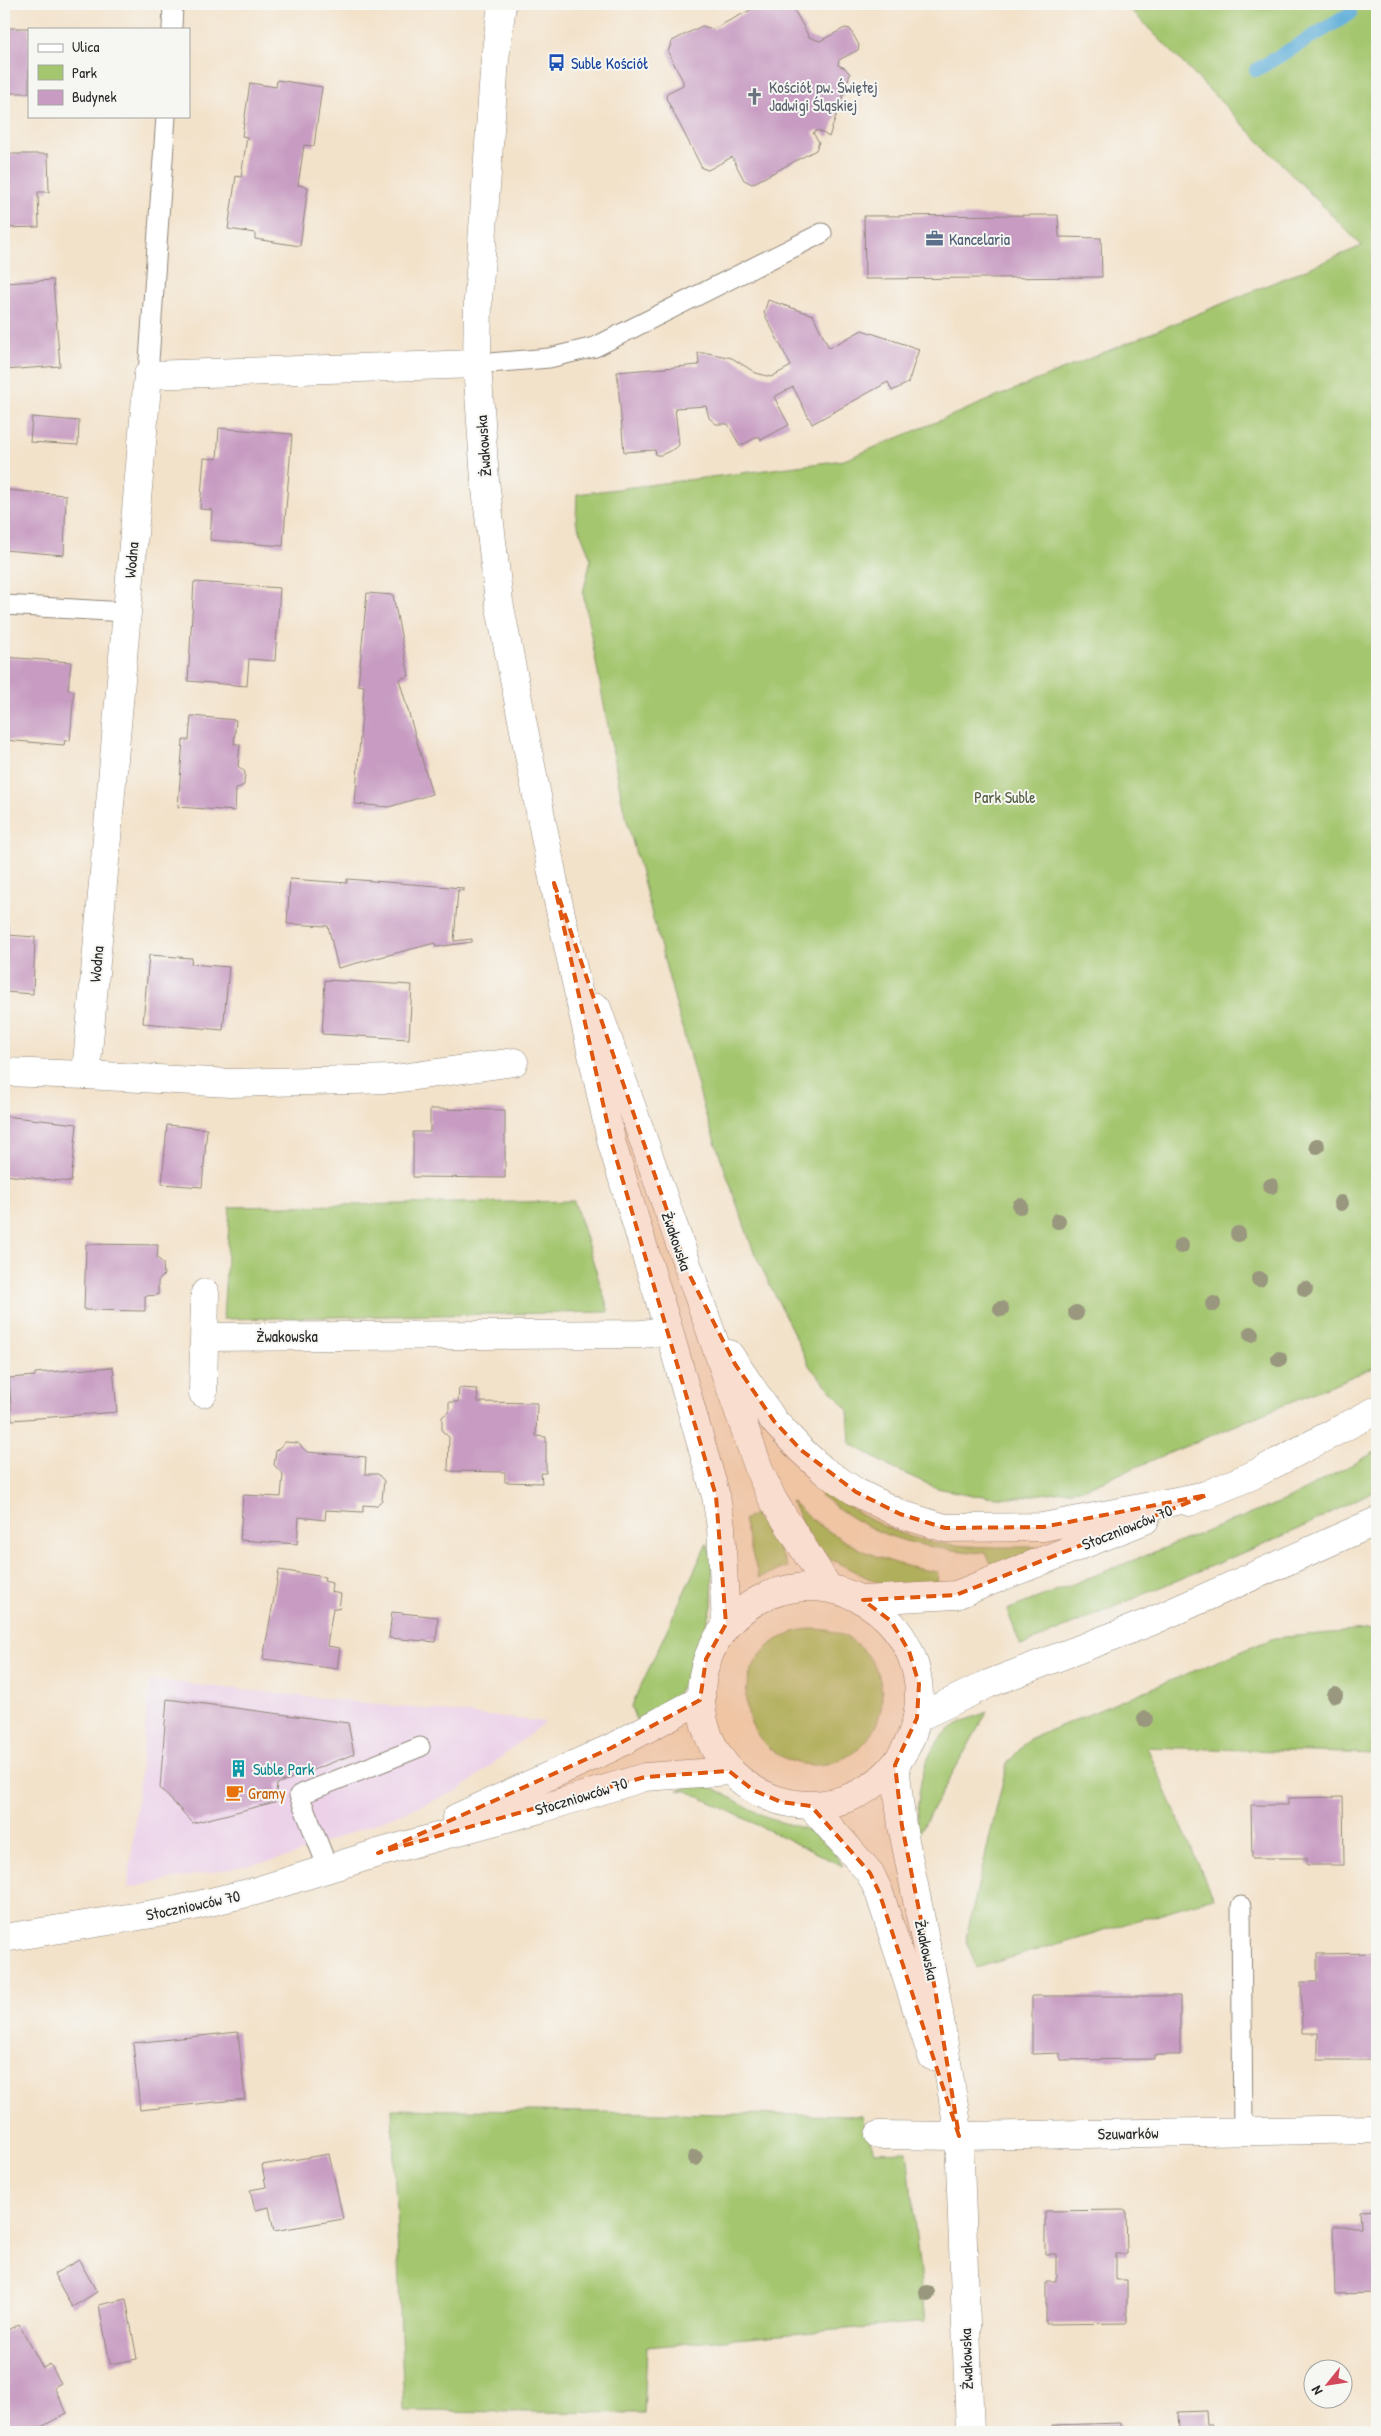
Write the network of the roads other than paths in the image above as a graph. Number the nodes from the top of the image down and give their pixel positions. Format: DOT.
graph roads {
  1 [pos="173,4"];
  2 [pos="502,4"];
  3 [pos="172,28"];
  4 [pos="166,118"];
  5 [pos="822,233"];
  6 [pos="477,364"];
  7 [pos="148,375"];
  8 [pos="4,605"];
  9 [pos="126,612"];
  10 [pos="554,883"];
  11 [pos="514,1062"];
  12 [pos="4,1072"];
  13 [pos="86,1074"];
  14 [pos="689,1274"];
  15 [pos="206,1293"];
  16 [pos="669,1331"];
  17 [pos="205,1337"];
  18 [pos="203,1394"];
  19 [pos="1377,1410"];
  20 [pos="1207,1495"];
  21 [pos="1377,1521"];
  22 [pos="828,1587"];
  23 [pos="863,1600"];
  24 [pos="726,1624"];
  25 [pos="700,1700"];
  26 [pos="917,1718"];
  27 [pos="420,1747"];
  28 [pos="895,1765"];
  29 [pos="729,1771"];
  30 [pos="812,1806"];
  31 [pos="378,1853"];
  32 [pos="328,1868"];
  33 [pos="1240,1906"];
  34 [pos="4,1938"];
  35 [pos="1377,2129"];
  36 [pos="1243,2131"];
  37 [pos="879,2135"];
  38 [pos="959,2136"];
  39 [pos="970,2432"];
  1 -- 3 [label="lane"];
  2 -- 6 [label="street, Żwakowska"];
  4 -- 7 [label="lane"];
  5 -- 6 [label="lane"];
  6 -- 7 [label="street"];
  6 -- 10 [label="street, Żwakowska"];
  7 -- 9 [label="street, Wodna"];
  8 -- 9 [label="lane"];
  9 -- 13 [label="street, Wodna"];
  10 -- 14 [label="street, Żwakowska"];
  10 -- 16 [label="street, Żwakowska"];
  11 -- 13 [label="street"];
  12 -- 13 [label="street"];
  14 -- 20 [label="street"];
  14 -- 22 [label="street, Żwakowska"];
  15 -- 17 [label="street"];
  16 -- 17 [label="street, Żwakowska"];
  16 -- 24 [label="street, Żwakowska"];
  17 -- 18 [label="street"];
  19 -- 20 [label="street, Stoczniowców 70"];
  20 -- 23 [label="street, Stoczniowców 70"];
  21 -- 26 [label="street"];
  22 -- 23 [label="street"];
  22 -- 24 [label="street"];
  23 -- 26 [label="street"];
  24 -- 25 [label="street"];
  25 -- 29 [label="street"];
  25 -- 31 [label="street, Stoczniowców 70"];
  26 -- 28 [label="street"];
  27 -- 32 [label="lane"];
  28 -- 30 [label="street"];
  28 -- 38 [label="street, Żwakowska"];
  29 -- 30 [label="street"];
  29 -- 31 [label="street, Stoczniowców 70"];
  30 -- 38 [label="street, Żwakowska"];
  31 -- 32 [label="street, Stoczniowców 70"];
  32 -- 34 [label="street, Stoczniowców 70"];
  33 -- 36 [label="lane"];
  35 -- 36 [label="street, Szuwarków"];
  36 -- 38 [label="street, Szuwarków"];
  37 -- 38 [label="street, Szuwarków"];
  38 -- 39 [label="street, Żwakowska"];
}
